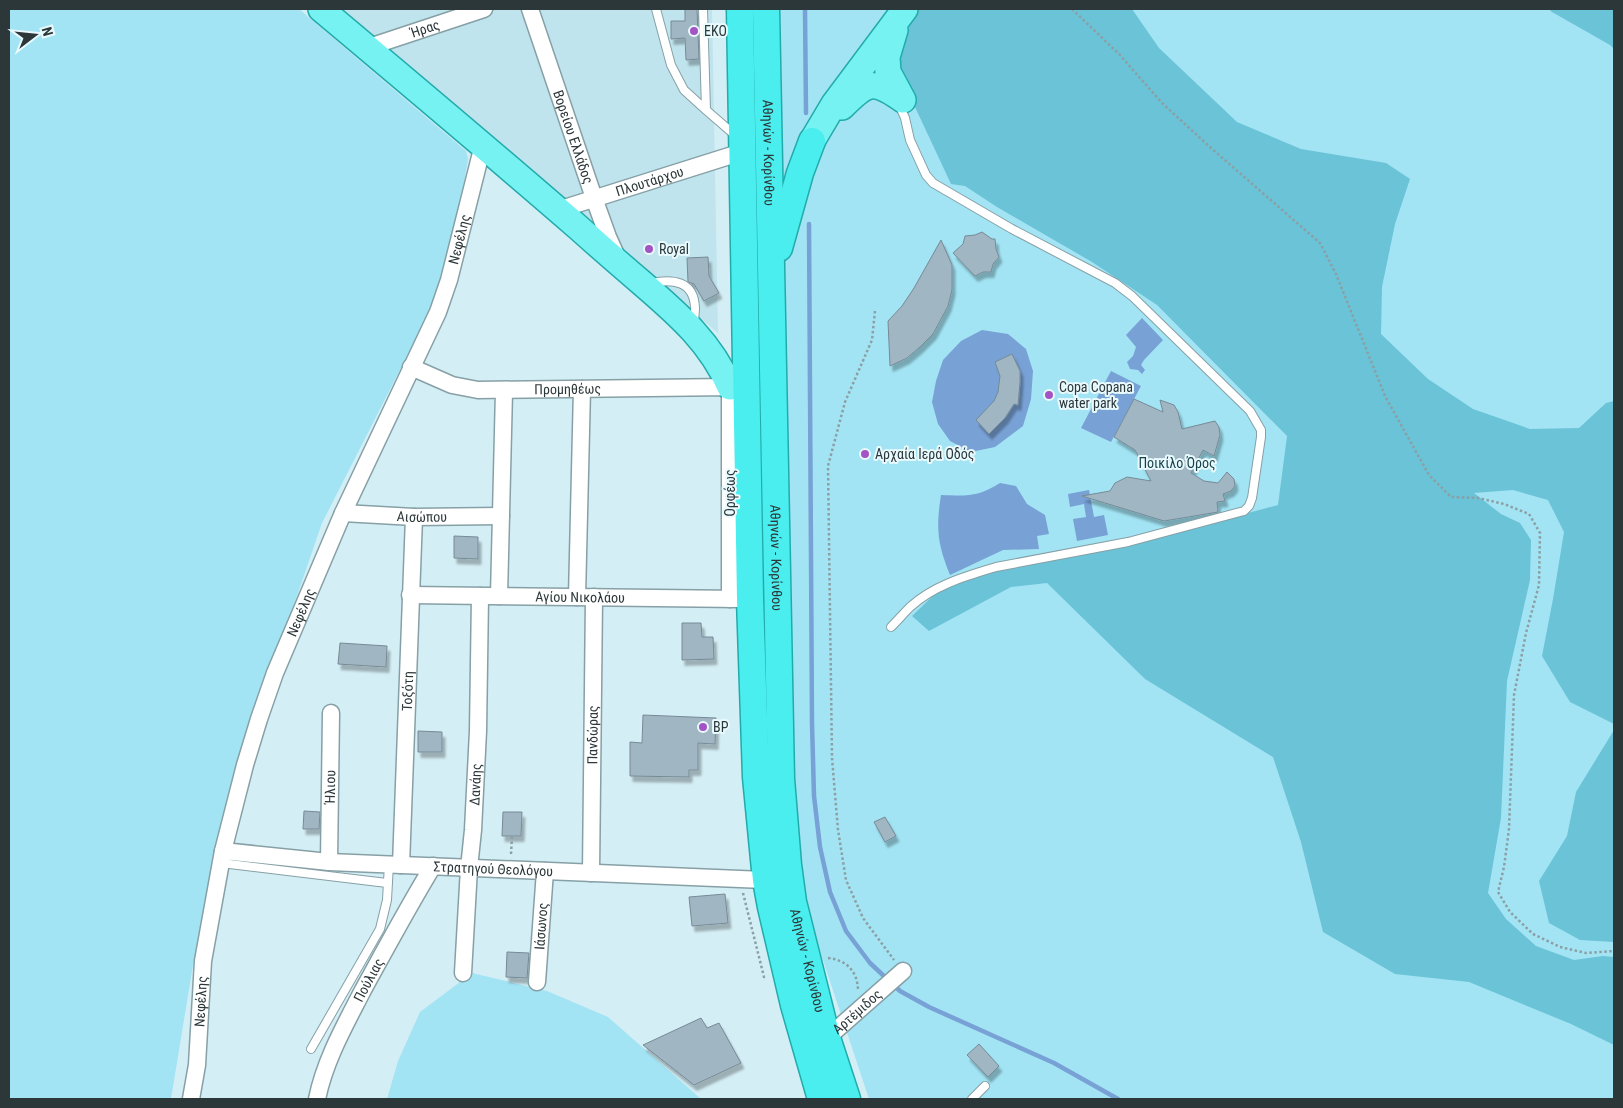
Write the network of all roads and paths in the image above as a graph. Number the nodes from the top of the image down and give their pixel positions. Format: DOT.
graph roads {
  1 [pos="320,9"];
  2 [pos="484,9"];
  3 [pos="530,9"];
  4 [pos="657,9"];
  5 [pos="703,9"];
  6 [pos="740,9"];
  7 [pos="766,9"];
  8 [pos="1072,9"];
  9 [pos="901,15"];
  10 [pos="366,48"];
  11 [pos="903,100"];
  12 [pos="706,110"];
  13 [pos="812,142"];
  14 [pos="483,145"];
  15 [pos="742,147"];
  16 [pos="594,198"];
  17 [pos="558,210"];
  18 [pos="629,272"];
  19 [pos="771,273"];
  20 [pos="875,310"];
  21 [pos="411,367"];
  22 [pos="730,387"];
  23 [pos="582,389"];
  24 [pos="504,391"];
  25 [pos="748,512"];
  26 [pos="343,513"];
  27 [pos="501,516"];
  28 [pos="414,517"];
  29 [pos="410,595"];
  30 [pos="480,596"];
  31 [pos="499,596"];
  32 [pos="577,597"];
  33 [pos="594,597"];
  34 [pos="740,599"];
  35 [pos="891,627"];
  36 [pos="331,713"];
  37 [pos="222,857"];
  38 [pos="329,862"];
  39 [pos="395,865"];
  40 [pos="433,866"];
  41 [pos="469,868"];
  42 [pos="545,871"];
  43 [pos="591,873"];
  44 [pos="753,879"];
  45 [pos="387,883"];
  46 [pos="1614,950"];
  47 [pos="825,959"];
  48 [pos="903,971"];
  49 [pos="462,974"];
  50 [pos="768,976"];
  51 [pos="537,982"];
  52 [pos="850,1017"];
  53 [pos="827,1038"];
  54 [pos="312,1049"];
  55 [pos="985,1086"];
  56 [pos="843,1089"];
  57 [pos="191,1099"];
  58 [pos="317,1099"];
  59 [pos="821,1099"];
  60 [pos="858,1099"];
  61 [pos="972,1099"];
  1 -- 10 [label="main road"];
  2 -- 10 [label="street, Ήρας"];
  3 -- 16 [label="street, Βορείου Ελλάδος"];
  4 -- 12 [label="lane"];
  5 -- 12 [label="lane"];
  6 -- 15 [label="highway, Αθηνών - Κορίνθου"];
  7 -- 19 [label="highway, Αθηνών - Κορίνθου"];
  8 -- 46 [label="path"];
  9 -- 11 [label="main road"];
  9 -- 13 [label="main road"];
  10 -- 14 [label="main road"];
  11 -- 13 [label="main road"];
  11 -- 35 [label="lane"];
  12 -- 15 [label="lane"];
  13 -- 19 [label="highway"];
  14 -- 17 [label="main road"];
  14 -- 21 [label="street, Νεφέλης"];
  15 -- 16 [label="street, Πλουτάρχου"];
  15 -- 25 [label="highway, Αθηνών - Κορίνθου"];
  16 -- 17 [label="street, Πλουτάρχου"];
  16 -- 18 [label="street, Βορείου Ελλάδος"];
  17 -- 18 [label="main road"];
  18 -- 22 [label="main road"];
  19 -- 53 [label="highway, Αθηνών - Κορίνθου"];
  20 -- 48 [label="path"];
  21 -- 24 [label="street, Προμηθέως"];
  21 -- 26 [label="street, Νεφέλης"];
  22 -- 23 [label="street, Προμηθέως"];
  22 -- 25 [label="highway"];
  22 -- 34 [label="street, Ορφέως"];
  23 -- 24 [label="street, Προμηθέως"];
  23 -- 32 [label="street"];
  24 -- 27 [label="street"];
  25 -- 34 [label="highway, Αθηνών - Κορίνθου"];
  26 -- 28 [label="street, Αισώπου"];
  26 -- 37 [label="street, Νεφέλης"];
  27 -- 28 [label="street, Αισώπου"];
  27 -- 31 [label="street"];
  28 -- 29 [label="street, Τοξότη"];
  29 -- 30 [label="street, Αγίου Νικολάου"];
  29 -- 39 [label="street, Τοξότη"];
  30 -- 31 [label="street, Αγίου Νικολάου"];
  30 -- 41 [label="street, Δανάης"];
  31 -- 32 [label="street, Αγίου Νικολάου"];
  32 -- 33 [label="street, Αγίου Νικολάου"];
  33 -- 34 [label="street, Αγίου Νικολάου"];
  33 -- 43 [label="street, Πανδώρας"];
  34 -- 44 [label="highway, Αθηνών - Κορίνθου"];
  36 -- 38 [label="street, Ήλιου"];
  37 -- 38 [label="street, Στρατηγού Θεολόγου"];
  37 -- 45 [label="lane"];
  37 -- 57 [label="street, Νεφέλης"];
  38 -- 39 [label="street, Στρατηγού Θεολόγου"];
  39 -- 40 [label="street, Στρατηγού Θεολόγου"];
  39 -- 45 [label="lane"];
  40 -- 41 [label="street, Στρατηγού Θεολόγου"];
  40 -- 58 [label="street, Πούλιας"];
  41 -- 42 [label="street, Στρατηγού Θεολόγου"];
  41 -- 49 [label="street, Δανάης"];
  42 -- 43 [label="street, Στρατηγού Θεολόγου"];
  42 -- 51 [label="street, Ιάσωνος"];
  43 -- 44 [label="street, Στρατηγού Θεολόγου"];
  44 -- 50 [label="path"];
  44 -- 59 [label="highway, Αθηνών - Κορίνθου"];
  45 -- 54 [label="lane"];
  47 -- 52 [label="path"];
  48 -- 52 [label="street, Αρτέμιδος"];
  52 -- 53 [label="street, Αρτέμιδος"];
  53 -- 56 [label="highway, Αθηνών - Κορίνθου"];
  55 -- 61 [label="lane"];
  56 -- 60 [label="highway"];
}
